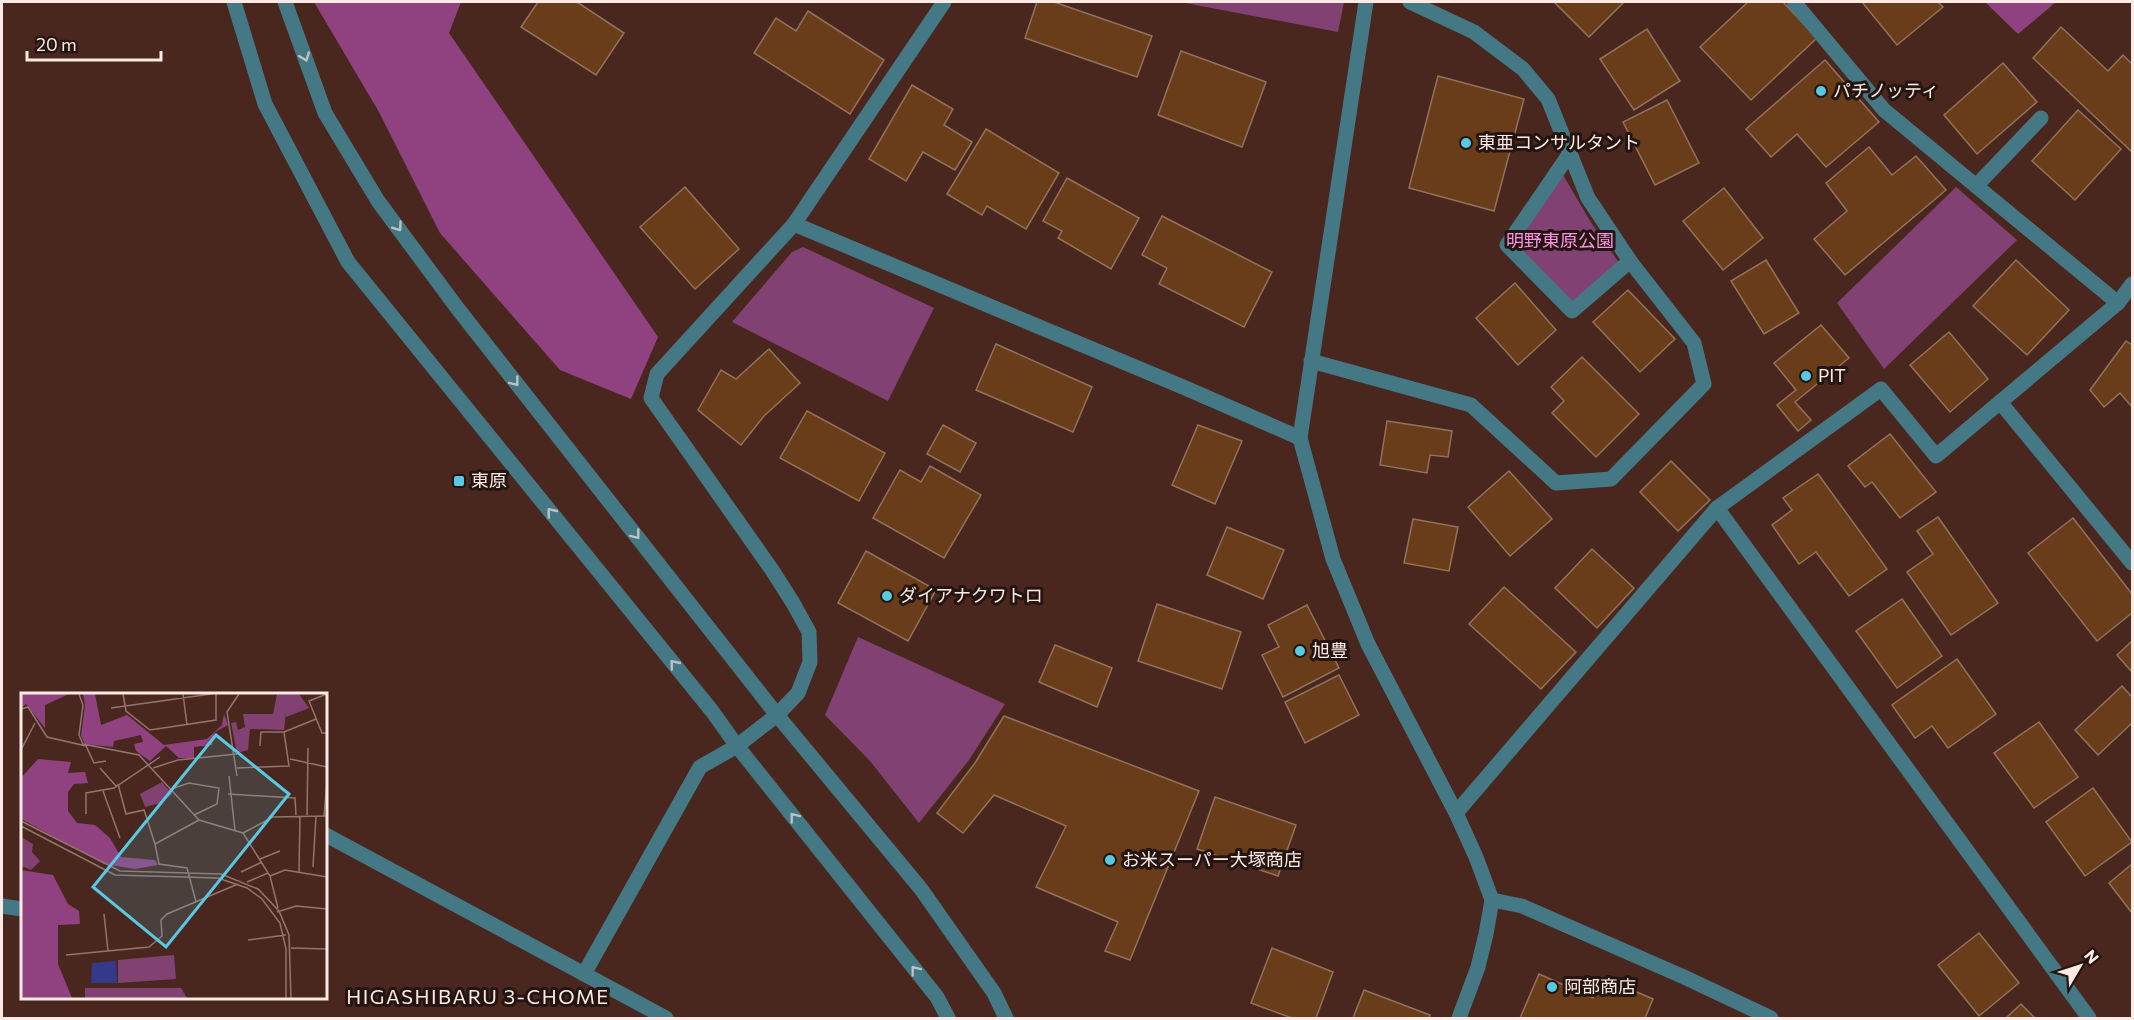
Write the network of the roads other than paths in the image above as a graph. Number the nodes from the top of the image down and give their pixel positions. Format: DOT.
graph roads {
  1 [pos="234,2"];
  2 [pos="285,2"];
  3 [pos="944,2"];
  4 [pos="1366,2"];
  5 [pos="1410,2"];
  6 [pos="1794,2"];
  7 [pos="2041,118"];
  8 [pos="1570,153"];
  9 [pos="1976,186"];
  10 [pos="794,224"];
  11 [pos="1630,261"];
  12 [pos="2133,284"];
  13 [pos="2118,303"];
  14 [pos="1311,362"];
  15 [pos="2000,402"];
  16 [pos="1300,438"];
  17 [pos="1717,508"];
  18 [pos="2133,563"];
  19 [pos="777,716"];
  20 [pos="737,746"];
  21 [pos="1456,813"];
  22 [pos="327,837"];
  23 [pos="1491,900"];
  24 [pos="2,906"];
  25 [pos="21,909"];
  26 [pos="584,974"];
  27 [pos="666,1018"];
  28 [pos="948,1018"];
  29 [pos="1006,1018"];
  30 [pos="1459,1018"];
  31 [pos="1771,1018"];
  32 [pos="2089,1018"];
  20 -- 1 [label="street, one-way"];
  2 -- 19 [label="street, one-way"];
  3 -- 10 [label="street"];
  4 -- 14 [label="street"];
  5 -- 8 [label="street"];
  6 -- 9 [label="street"];
  7 -- 9 [label="street"];
  8 -- 11 [label="street"];
  8 -- 11 [label="street"];
  9 -- 13 [label="street"];
  10 -- 16 [label="street"];
  10 -- 19 [label="street"];
  11 -- 14 [label="street"];
  12 -- 13 [label="street"];
  13 -- 15 [label="street"];
  14 -- 16 [label="street"];
  15 -- 17 [label="street"];
  15 -- 18 [label="street"];
  16 -- 21 [label="street"];
  17 -- 21 [label="street"];
  17 -- 32 [label="street"];
  19 -- 20 [label="street"];
  19 -- 29 [label="street"];
  20 -- 26 [label="street"];
  28 -- 20 [label="street, one-way"];
  21 -- 23 [label="street"];
  22 -- 26 [label="street"];
  23 -- 30 [label="street"];
  23 -- 31 [label="street"];
  24 -- 25 [label="street"];
  26 -- 27 [label="street"];
}
